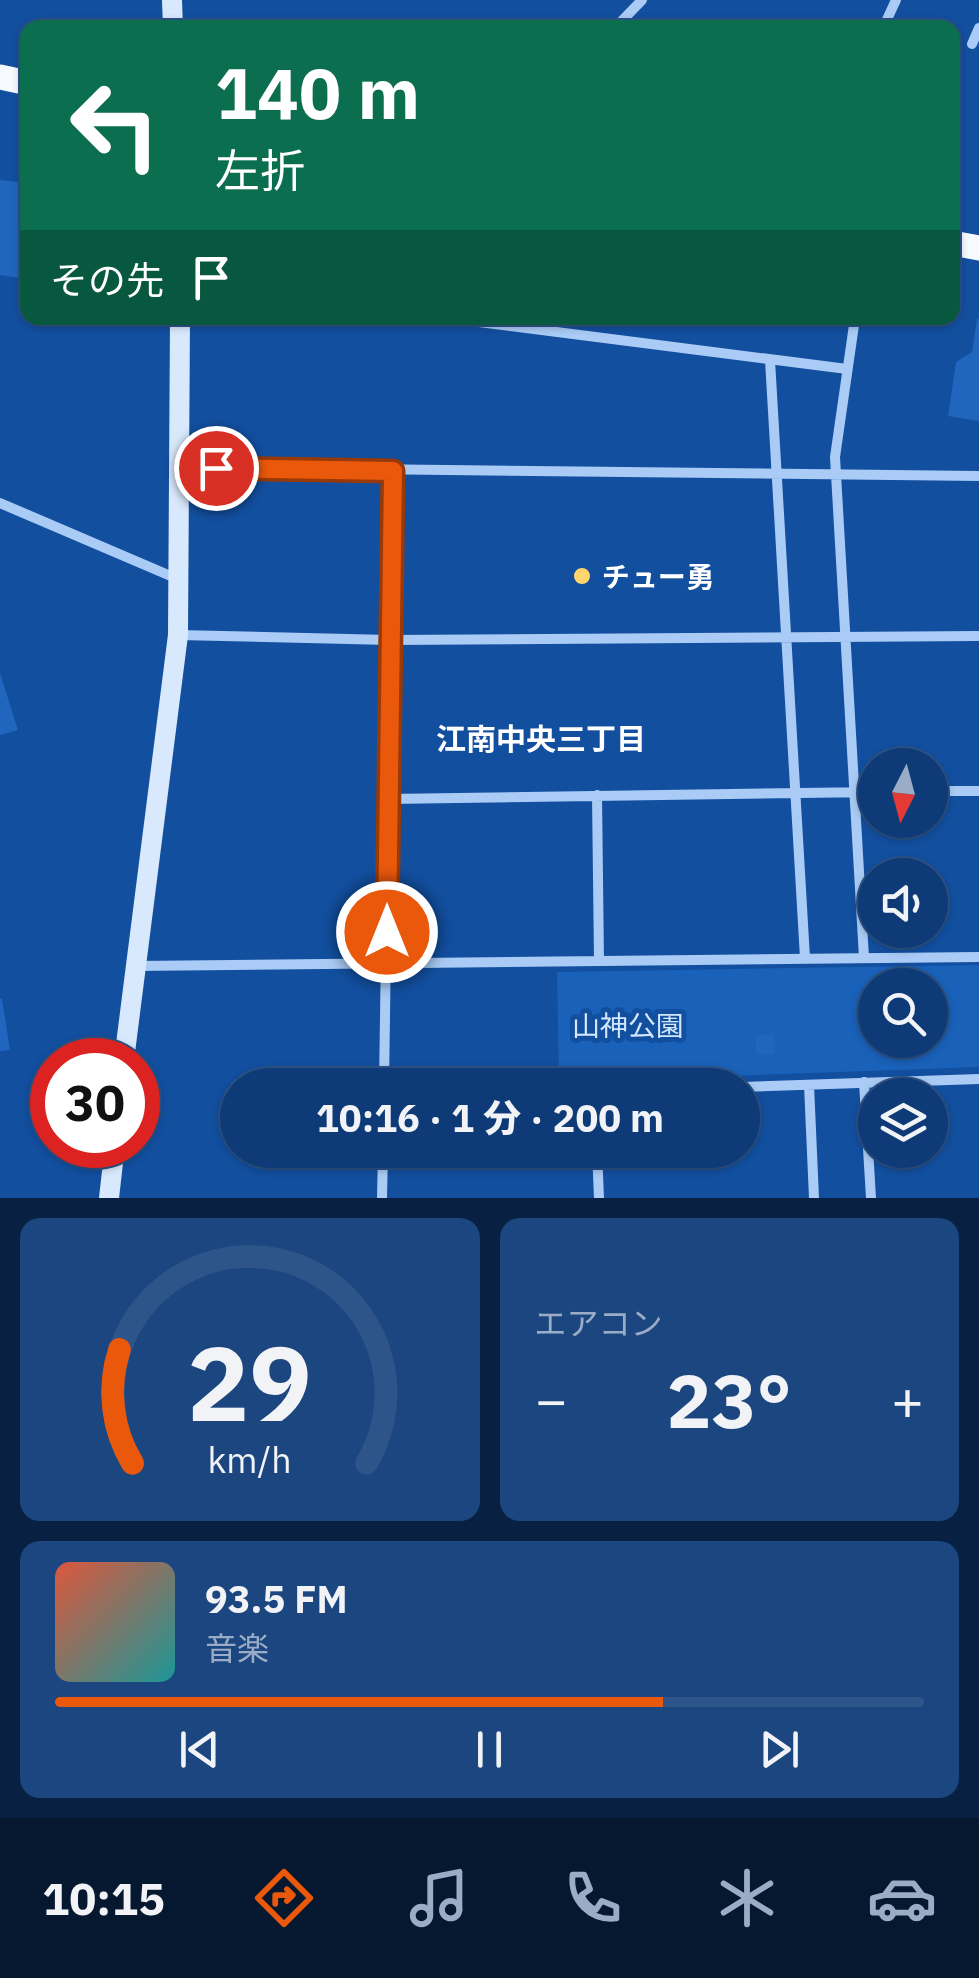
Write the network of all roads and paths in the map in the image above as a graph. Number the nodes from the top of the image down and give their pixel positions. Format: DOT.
graph roads {
  1 [pos="642,0"];
  2 [pos="623,20"];
  3 [pos="979,28"];
  4 [pos="972,44"];
  5 [pos="180,325"];
  6 [pos="501,325"];
  7 [pos="854,325"];
  8 [pos="770,360"];
  9 [pos="847,368"];
  10 [pos="181,467"];
  11 [pos="393,471"];
  12 [pos="779,473"];
  13 [pos="837,475"];
  14 [pos="979,476"];
  15 [pos="0,503"];
  16 [pos="181,580"];
  17 [pos="178,635"];
  18 [pos="846,636"];
  19 [pos="979,636"];
  20 [pos="788,637"];
  21 [pos="390,640"];
  22 [pos="979,790"];
  23 [pos="948,791"];
  24 [pos="854,792"];
  25 [pos="858,792"];
  26 [pos="797,793"];
  27 [pos="597,795"];
  28 [pos="388,800"];
  29 [pos="979,957"];
  30 [pos="805,958"];
  31 [pos="864,958"];
  32 [pos="599,962"];
  33 [pos="387,964"];
  34 [pos="135,966"];
  35 [pos="127,1038"];
  36 [pos="384,1068"];
  37 [pos="979,1079"];
  38 [pos="948,1080"];
  39 [pos="858,1082"];
  40 [pos="808,1085"];
  41 [pos="760,1086"];
  42 [pos="112,1168"];
  43 [pos="383,1168"];
  44 [pos="598,1168"];
  45 [pos="869,1168"];
  46 [pos="108,1198"];
  47 [pos="382,1198"];
  48 [pos="599,1198"];
  49 [pos="814,1198"];
  50 [pos="871,1198"];
  1 -- 2 [label="street"];
  3 -- 4 [label="street"];
  5 -- 10 [label="street"];
  6 -- 8 [label="street"];
  7 -- 9 [label="street"];
  8 -- 9 [label="street"];
  8 -- 12 [label="street"];
  9 -- 13 [label="street"];
  10 -- 11 [label="street"];
  10 -- 16 [label="street"];
  11 -- 12 [label="street"];
  11 -- 21 [label="street"];
  12 -- 13 [label="street"];
  12 -- 20 [label="street"];
  13 -- 14 [label="street"];
  13 -- 18 [label="street"];
  15 -- 16 [label="street"];
  16 -- 17 [label="street"];
  17 -- 21 [label="street"];
  17 -- 34 [label="street"];
  18 -- 19 [label="street"];
  18 -- 20 [label="street"];
  18 -- 24 [label="street"];
  20 -- 21 [label="street"];
  20 -- 26 [label="street"];
  21 -- 28 [label="street"];
  22 -- 23 [label="street"];
  24 -- 25 [label="street"];
  24 -- 26 [label="street"];
  24 -- 31 [label="street"];
  26 -- 27 [label="street"];
  26 -- 30 [label="street"];
  27 -- 28 [label="street"];
  27 -- 32 [label="street"];
  28 -- 33 [label="street"];
  29 -- 31 [label="street"];
  30 -- 31 [label="street"];
  30 -- 32 [label="street"];
  32 -- 33 [label="street"];
  33 -- 34 [label="street"];
  33 -- 36 [label="street"];
  34 -- 35 [label="street"];
  37 -- 38 [label="street"];
  39 -- 40 [label="street"];
  40 -- 41 [label="street"];
  40 -- 49 [label="street"];
  42 -- 46 [label="street"];
  43 -- 47 [label="street"];
  44 -- 48 [label="street"];
  45 -- 50 [label="street"];
}
